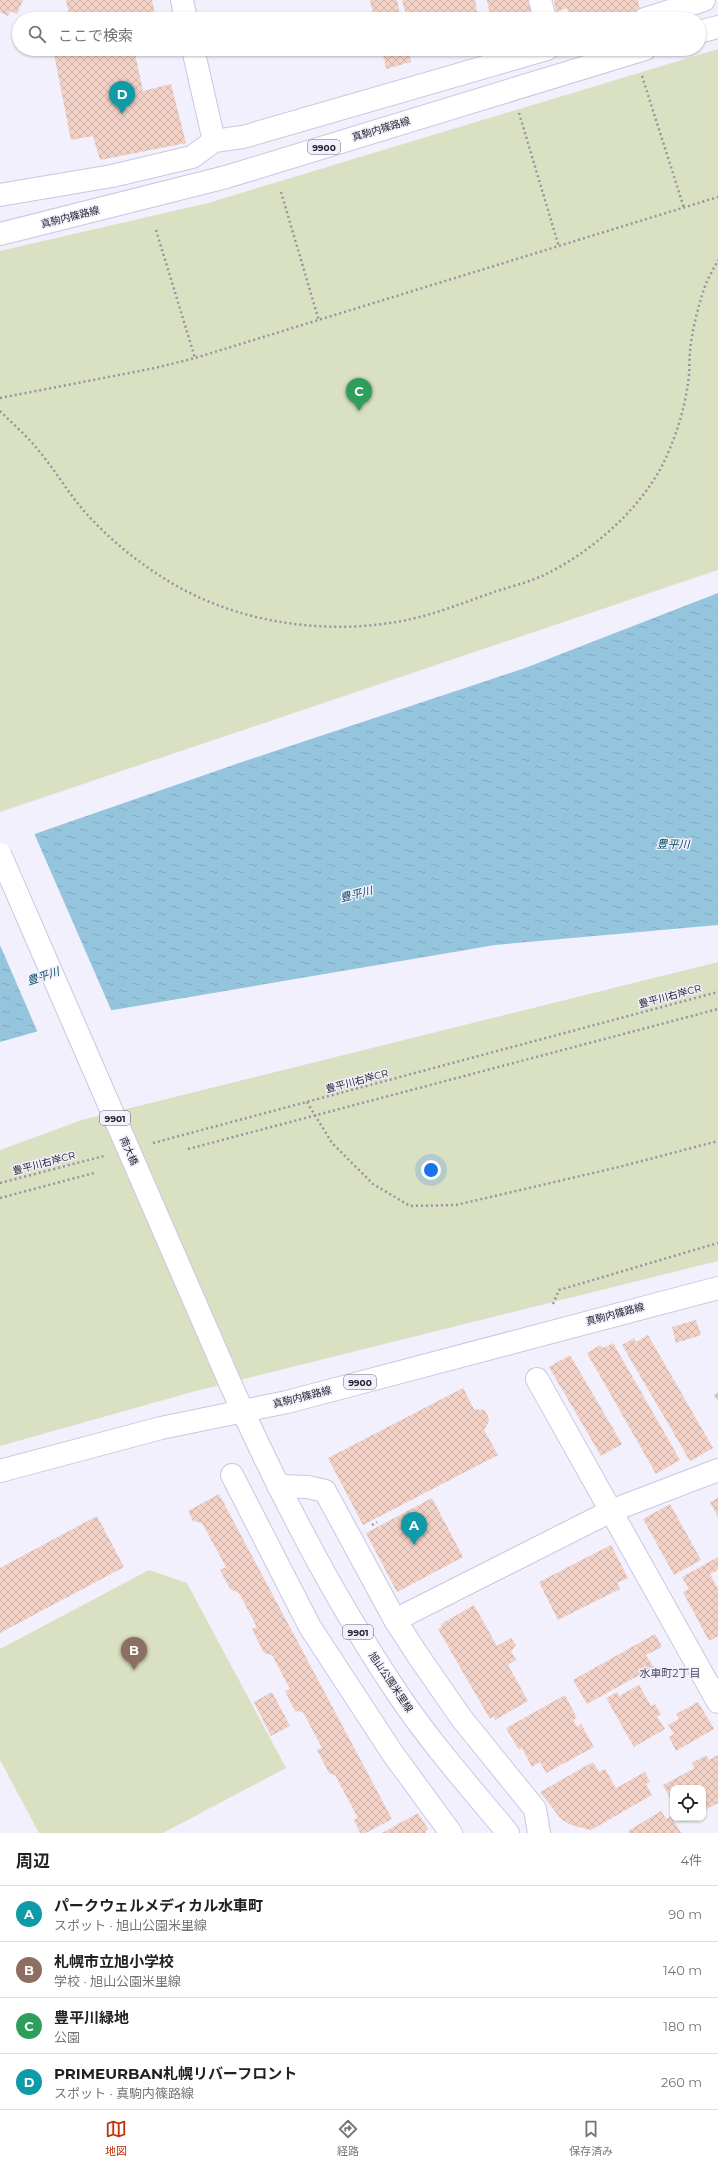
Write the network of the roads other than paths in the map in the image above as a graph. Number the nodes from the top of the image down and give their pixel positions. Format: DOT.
graph roads {
  1 [pos="182,0"];
  2 [pos="540,0"];
  3 [pos="704,0"];
  4 [pos="185,12"];
  5 [pos="543,12"];
  6 [pos="647,12"];
  7 [pos="718,27"];
  8 [pos="706,30"];
  9 [pos="195,56"];
  10 [pos="524,56"];
  11 [pos="622,56"];
  12 [pos="214,141"];
  13 [pos="0,195"];
  14 [pos="0,234"];
  15 [pos="0,854"];
  16 [pos="718,1288"];
  17 [pos="537,1379"];
  18 [pos="242,1410"];
  19 [pos="718,1470"];
  20 [pos="0,1471"];
  21 [pos="232,1475"];
  22 [pos="278,1486"];
  23 [pos="611,1511"];
  24 [pos="395,1620"];
  25 [pos="718,1702"];
  26 [pos="451,1833"];
  27 [pos="508,1833"];
  28 [pos="539,1833"];
  1 -- 4 [label="main road"];
  2 -- 5 [label="main road"];
  3 -- 6 [label="main road"];
  7 -- 8 [label="main road"];
  9 -- 12 [label="main road"];
  10 -- 12 [label="main road"];
  11 -- 14 [label="main road, 真駒内篠路線 / 9900"];
  12 -- 13 [label="main road"];
  15 -- 18 [label="main road, 南大橋 / 9901, bridge"];
  16 -- 18 [label="main road, 真駒内篠路線 / 9900"];
  17 -- 23 [label="main road"];
  18 -- 20 [label="main road, 真駒内篠路線 / 9900"];
  18 -- 22 [label="main road, 旭山公園米里線 / 9901"];
  19 -- 23 [label="main road"];
  21 -- 26 [label="main road"];
  22 -- 24 [label="main road"];
  22 -- 27 [label="main road, 旭山公園米里線 / 9901"];
  23 -- 24 [label="main road"];
  23 -- 25 [label="main road"];
  24 -- 28 [label="main road"];
}
